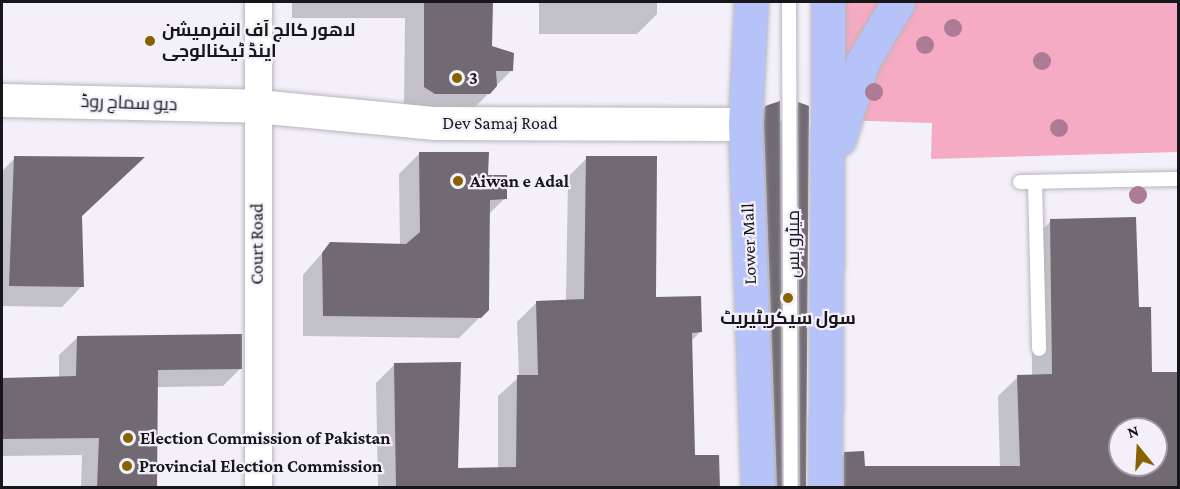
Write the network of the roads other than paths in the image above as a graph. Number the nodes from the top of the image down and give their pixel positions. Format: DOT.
graph roads {
  1 [pos="258,2"];
  2 [pos="751,2"];
  3 [pos="789,2"];
  4 [pos="828,2"];
  5 [pos="898,2"];
  6 [pos="2,100"];
  7 [pos="257,106"];
  8 [pos="745,124"];
  9 [pos="831,169"];
  10 [pos="1179,180"];
  11 [pos="1020,182"];
  12 [pos="1035,182"];
  13 [pos="1039,349"];
  14 [pos="258,488"];
  15 [pos="758,488"];
  16 [pos="791,488"];
  17 [pos="825,488"];
  1 -- 7 [label="street, Court Road"];
  2 -- 8 [label="main road, Lower Mall"];
  3 -- 16 [label="lane, میٹرو بس"];
  4 -- 9 [label="main road"];
  5 -- 9 [label="main road"];
  6 -- 7 [label="main road, دیو سماج روڈ"];
  7 -- 8 [label="main road, Dev Samaj Road"];
  7 -- 14 [label="street, Court Road"];
  8 -- 15 [label="main road, Lower Mall"];
  9 -- 17 [label="main road"];
  10 -- 12 [label="lane"];
  11 -- 12 [label="lane"];
  12 -- 13 [label="lane"];
}
